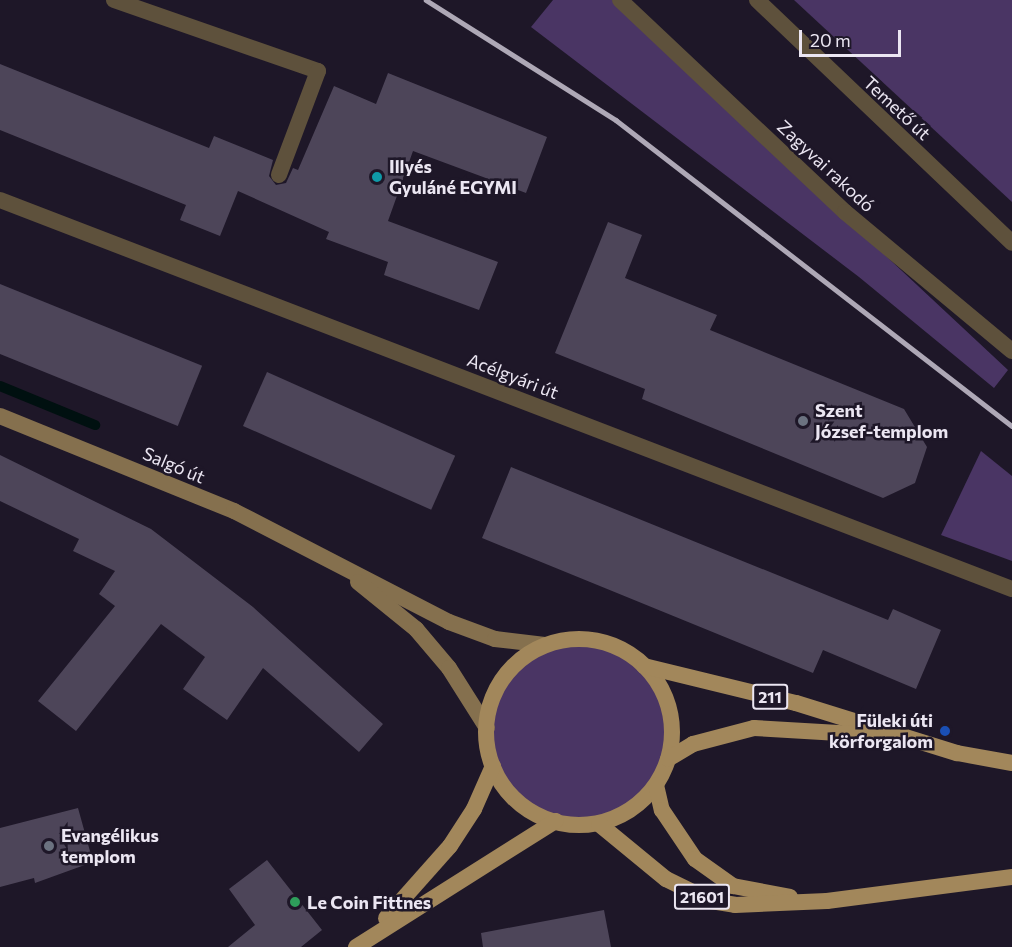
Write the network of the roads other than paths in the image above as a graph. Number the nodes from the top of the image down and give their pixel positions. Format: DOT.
graph roads {
  1 [pos="114,0"];
  2 [pos="620,0"];
  3 [pos="757,0"];
  4 [pos="279,175"];
  5 [pos="0,200"];
  6 [pos="1012,243"];
  7 [pos="1012,351"];
  8 [pos="0,416"];
  9 [pos="329,558"];
  10 [pos="1012,589"];
  11 [pos="545,645"];
  12 [pos="643,666"];
  13 [pos="487,728"];
  14 [pos="895,736"];
  15 [pos="668,759"];
  16 [pos="1012,763"];
  17 [pos="493,766"];
  18 [pos="656,784"];
  19 [pos="555,821"];
  20 [pos="599,824"];
  21 [pos="1012,877"];
  22 [pos="827,901"];
  23 [pos="372,934"];
  24 [pos="356,947"];
  1 -- 4 [label="street"];
  2 -- 7 [label="street, Zagyvai rakodó"];
  3 -- 6 [label="street, Temető út"];
  5 -- 10 [label="street, Acélgyári út"];
  8 -- 9 [label="main road, Salgó út"];
  9 -- 11 [label="main road"];
  9 -- 13 [label="main road"];
  11 -- 12 [label="main road, 211"];
  11 -- 13 [label="main road, 211"];
  12 -- 14 [label="main road, 211"];
  12 -- 15 [label="main road, 211"];
  13 -- 17 [label="main road, 211"];
  14 -- 15 [label="main road, 211"];
  14 -- 16 [label="main road, 211"];
  15 -- 18 [label="main road, 211"];
  17 -- 19 [label="main road, 211"];
  17 -- 23 [label="main road"];
  18 -- 20 [label="main road, 211"];
  18 -- 22 [label="main road, 21601"];
  19 -- 20 [label="main road, 211"];
  19 -- 23 [label="main road"];
  20 -- 22 [label="main road, 21601"];
  21 -- 22 [label="main road, 21601"];
  23 -- 24 [label="main road"];
}
